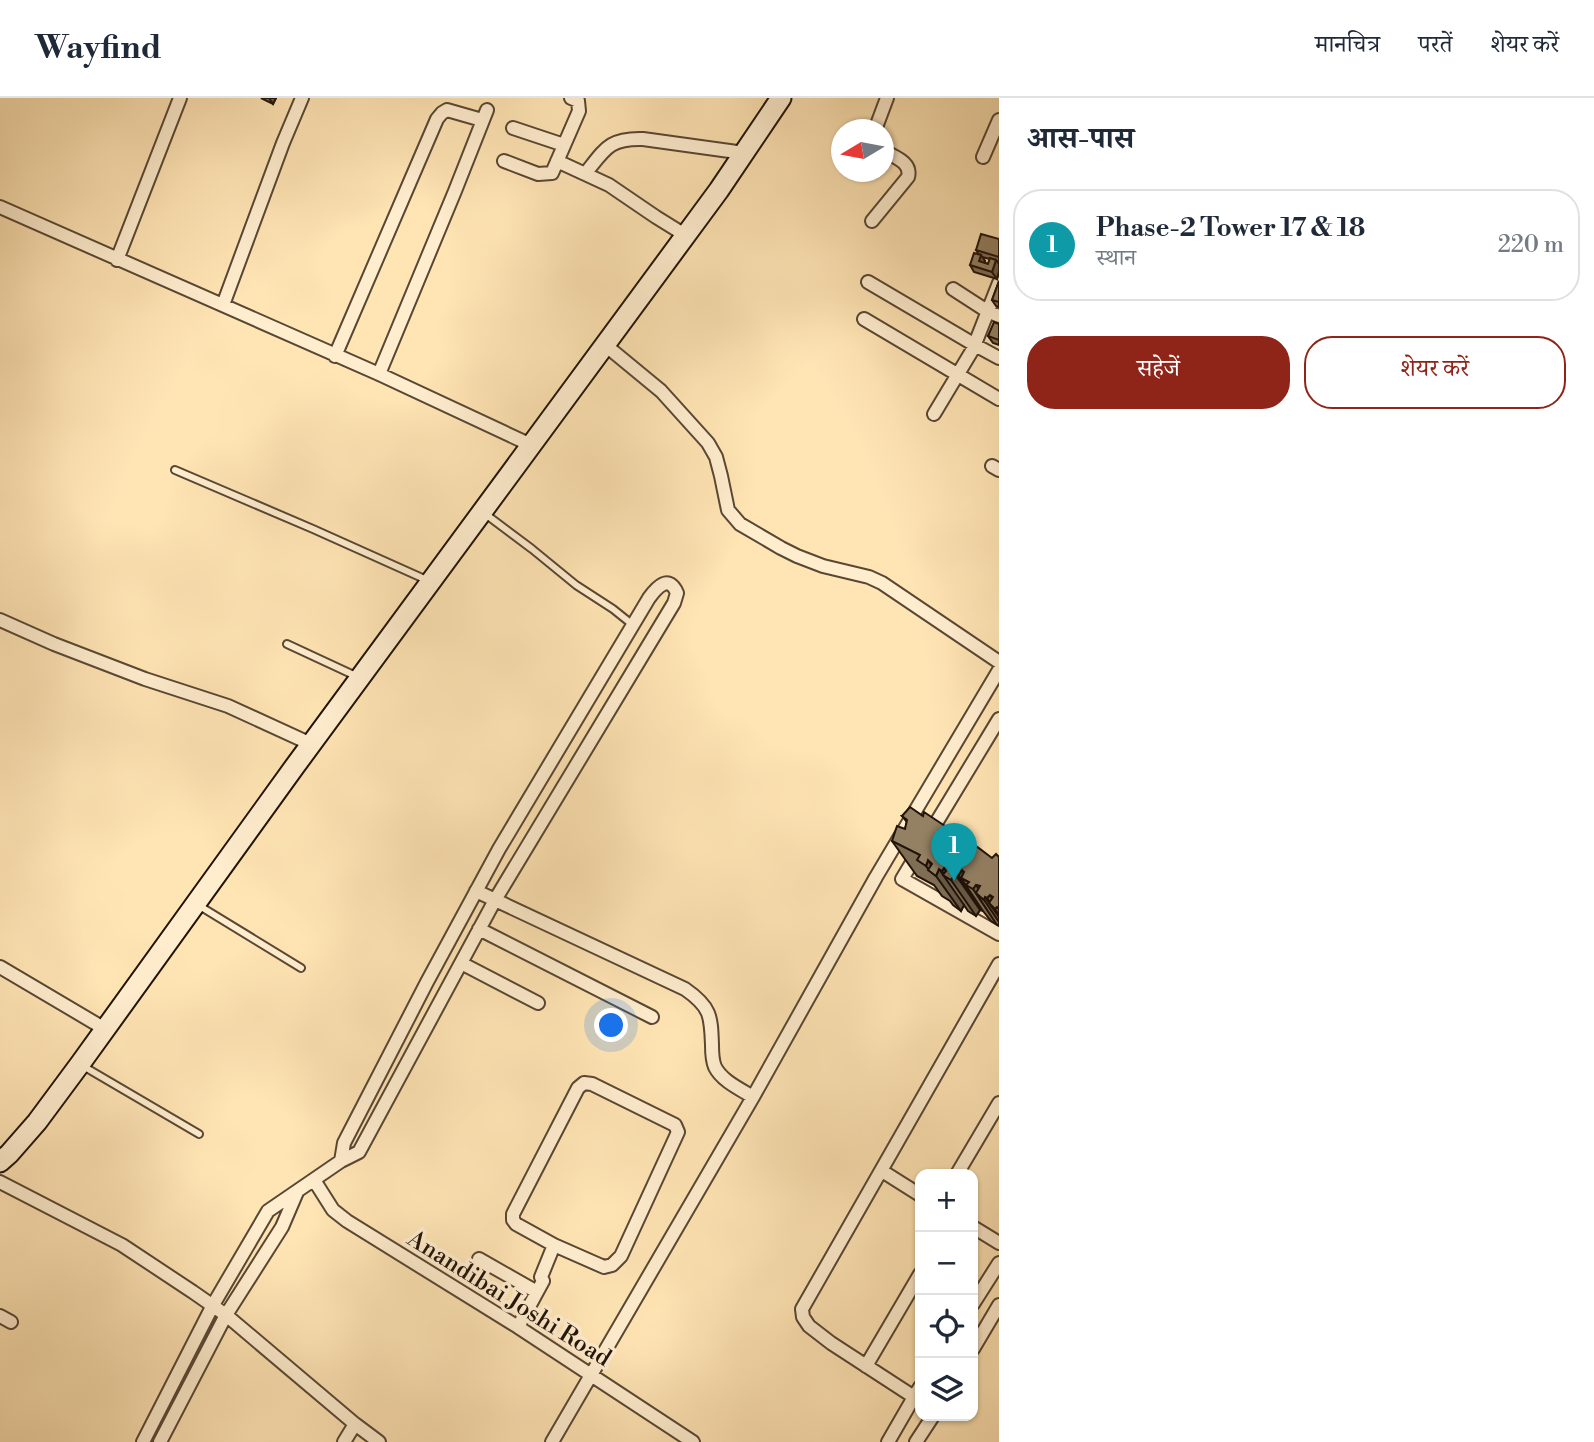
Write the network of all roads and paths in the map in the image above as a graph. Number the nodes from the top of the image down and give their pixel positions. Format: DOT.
graph roads {
  1 [pos="180,98"];
  2 [pos="302,98"];
  3 [pos="571,98"];
  4 [pos="781,98"];
  5 [pos="887,98"];
  6 [pos="879,119"];
  7 [pos="999,120"];
  8 [pos="513,128"];
  9 [pos="564,145"];
  10 [pos="744,153"];
  11 [pos="894,157"];
  12 [pos="983,157"];
  13 [pos="504,161"];
  14 [pos="557,161"];
  15 [pos="585,174"];
  16 [pos="0,207"];
  17 [pos="872,221"];
  18 [pos="685,235"];
  19 [pos="117,260"];
  20 [pos="868,282"];
  21 [pos="999,284"];
  22 [pos="953,289"];
  23 [pos="223,305"];
  24 [pos="993,314"];
  25 [pos="864,319"];
  26 [pos="604,344"];
  27 [pos="975,345"];
  28 [pos="335,356"];
  29 [pos="999,358"];
  30 [pos="379,374"];
  31 [pos="958,375"];
  32 [pos="999,399"];
  33 [pos="934,414"];
  34 [pos="531,445"];
  35 [pos="175,470"];
  36 [pos="483,512"];
  37 [pos="431,582"];
  38 [pos="0,620"];
  39 [pos="633,625"];
  40 [pos="287,644"];
  41 [pos="999,662"];
  42 [pos="999,670"];
  43 [pos="359,678"];
  44 [pos="999,719"];
  45 [pos="311,744"];
  46 [pos="553,760"];
  47 [pos="572,772"];
  48 [pos="476,891"];
  49 [pos="495,900"];
  50 [pos="196,904"];
  51 [pos="479,929"];
  52 [pos="999,934"];
  53 [pos="461,963"];
  54 [pos="999,964"];
  55 [pos="0,967"];
  56 [pos="301,968"];
  57 [pos="538,1003"];
  58 [pos="652,1017"];
  59 [pos="105,1029"];
  60 [pos="80,1064"];
  61 [pos="753,1097"];
  62 [pos="999,1103"];
  63 [pos="199,1134"];
  64 [pos="341,1161"];
  65 [pos="0,1162"];
  66 [pos="960,1169"];
  67 [pos="882,1171"];
  68 [pos="314,1180"];
  69 [pos="0,1182"];
  70 [pos="297,1192"];
  71 [pos="915,1192"];
  72 [pos="978,1230"];
  73 [pos="999,1243"];
  74 [pos="558,1247"];
  75 [pos="479,1259"];
  76 [pos="999,1263"];
  77 [pos="542,1283"];
  78 [pos="915,1283"];
  79 [pos="978,1296"];
  80 [pos="213,1305"];
  81 [pos="999,1305"];
  82 [pos="226,1315"];
  83 [pos="518,1327"];
  84 [pos="978,1341"];
  85 [pos="866,1366"];
  86 [pos="590,1375"];
  87 [pos="915,1391"];
  88 [pos="915,1395"];
  89 [pos="930,1421"];
  90 [pos="355,1424"];
  91 [pos="143,1442"];
  92 [pos="160,1442"];
  93 [pos="344,1442"];
  94 [pos="379,1442"];
  95 [pos="552,1442"];
  96 [pos="693,1442"];
  97 [pos="888,1442"];
  98 [pos="916,1442"];
  1 -- 19 [label="street"];
  2 -- 23 [label="street"];
  3 -- 9 [label="street"];
  4 -- 10 [label="street"];
  5 -- 6 [label="street"];
  7 -- 12 [label="street"];
  8 -- 9 [label="street"];
  9 -- 14 [label="street"];
  10 -- 15 [label="street"];
  10 -- 18 [label="street"];
  11 -- 17 [label="street"];
  13 -- 14 [label="street"];
  14 -- 15 [label="street"];
  15 -- 18 [label="street"];
  16 -- 19 [label="street"];
  18 -- 26 [label="street"];
  19 -- 23 [label="street"];
  20 -- 27 [label="street"];
  21 -- 24 [label="street"];
  22 -- 24 [label="street"];
  23 -- 28 [label="street"];
  24 -- 27 [label="street"];
  25 -- 31 [label="street"];
  26 -- 34 [label="street"];
  26 -- 41 [label="street"];
  27 -- 29 [label="street"];
  27 -- 31 [label="street"];
  28 -- 30 [label="street"];
  28 -- 30 [label="street"];
  30 -- 34 [label="street"];
  31 -- 32 [label="street"];
  31 -- 33 [label="street"];
  34 -- 36 [label="street"];
  35 -- 37 [label="lane"];
  36 -- 37 [label="street"];
  36 -- 39 [label="lane"];
  37 -- 43 [label="street"];
  38 -- 45 [label="street"];
  39 -- 46 [label="street"];
  39 -- 47 [label="street"];
  40 -- 43 [label="lane"];
  42 -- 61 [label="street"];
  43 -- 45 [label="street"];
  44 -- 52 [label="street"];
  45 -- 50 [label="street"];
  46 -- 47 [label="street"];
  46 -- 48 [label="street"];
  47 -- 49 [label="street"];
  48 -- 49 [label="street"];
  48 -- 64 [label="street"];
  49 -- 51 [label="street"];
  49 -- 61 [label="street"];
  50 -- 56 [label="lane"];
  50 -- 59 [label="street"];
  51 -- 53 [label="street"];
  51 -- 58 [label="street"];
  53 -- 57 [label="street"];
  53 -- 64 [label="street"];
  54 -- 67 [label="street"];
  55 -- 59 [label="street"];
  59 -- 60 [label="street"];
  60 -- 63 [label="lane"];
  60 -- 65 [label="street"];
  61 -- 86 [label="street"];
  62 -- 66 [label="street"];
  64 -- 68 [label="street"];
  67 -- 71 [label="street"];
  67 -- 85 [label="street"];
  68 -- 70 [label="street"];
  68 -- 83 [label="street, Anandibai Joshi Road"];
  69 -- 80 [label="street"];
  70 -- 80 [label="street"];
  70 -- 82 [label="street"];
  72 -- 73 [label="street"];
  74 -- 74 [label="street"];
  74 -- 77 [label="street"];
  75 -- 77 [label="street"];
  76 -- 79 [label="street"];
  77 -- 83 [label="street"];
  78 -- 85 [label="street"];
  80 -- 82 [label="street"];
  80 -- 91 [label="street"];
  81 -- 84 [label="street"];
  82 -- 90 [label="street"];
  82 -- 92 [label="street"];
  83 -- 86 [label="street, Anandibai Joshi Road"];
  85 -- 87 [label="street"];
  86 -- 95 [label="street"];
  86 -- 96 [label="street, Anandibai Joshi Road"];
  88 -- 97 [label="street"];
  89 -- 98 [label="street"];
  90 -- 93 [label="street"];
  90 -- 94 [label="street"];
}
